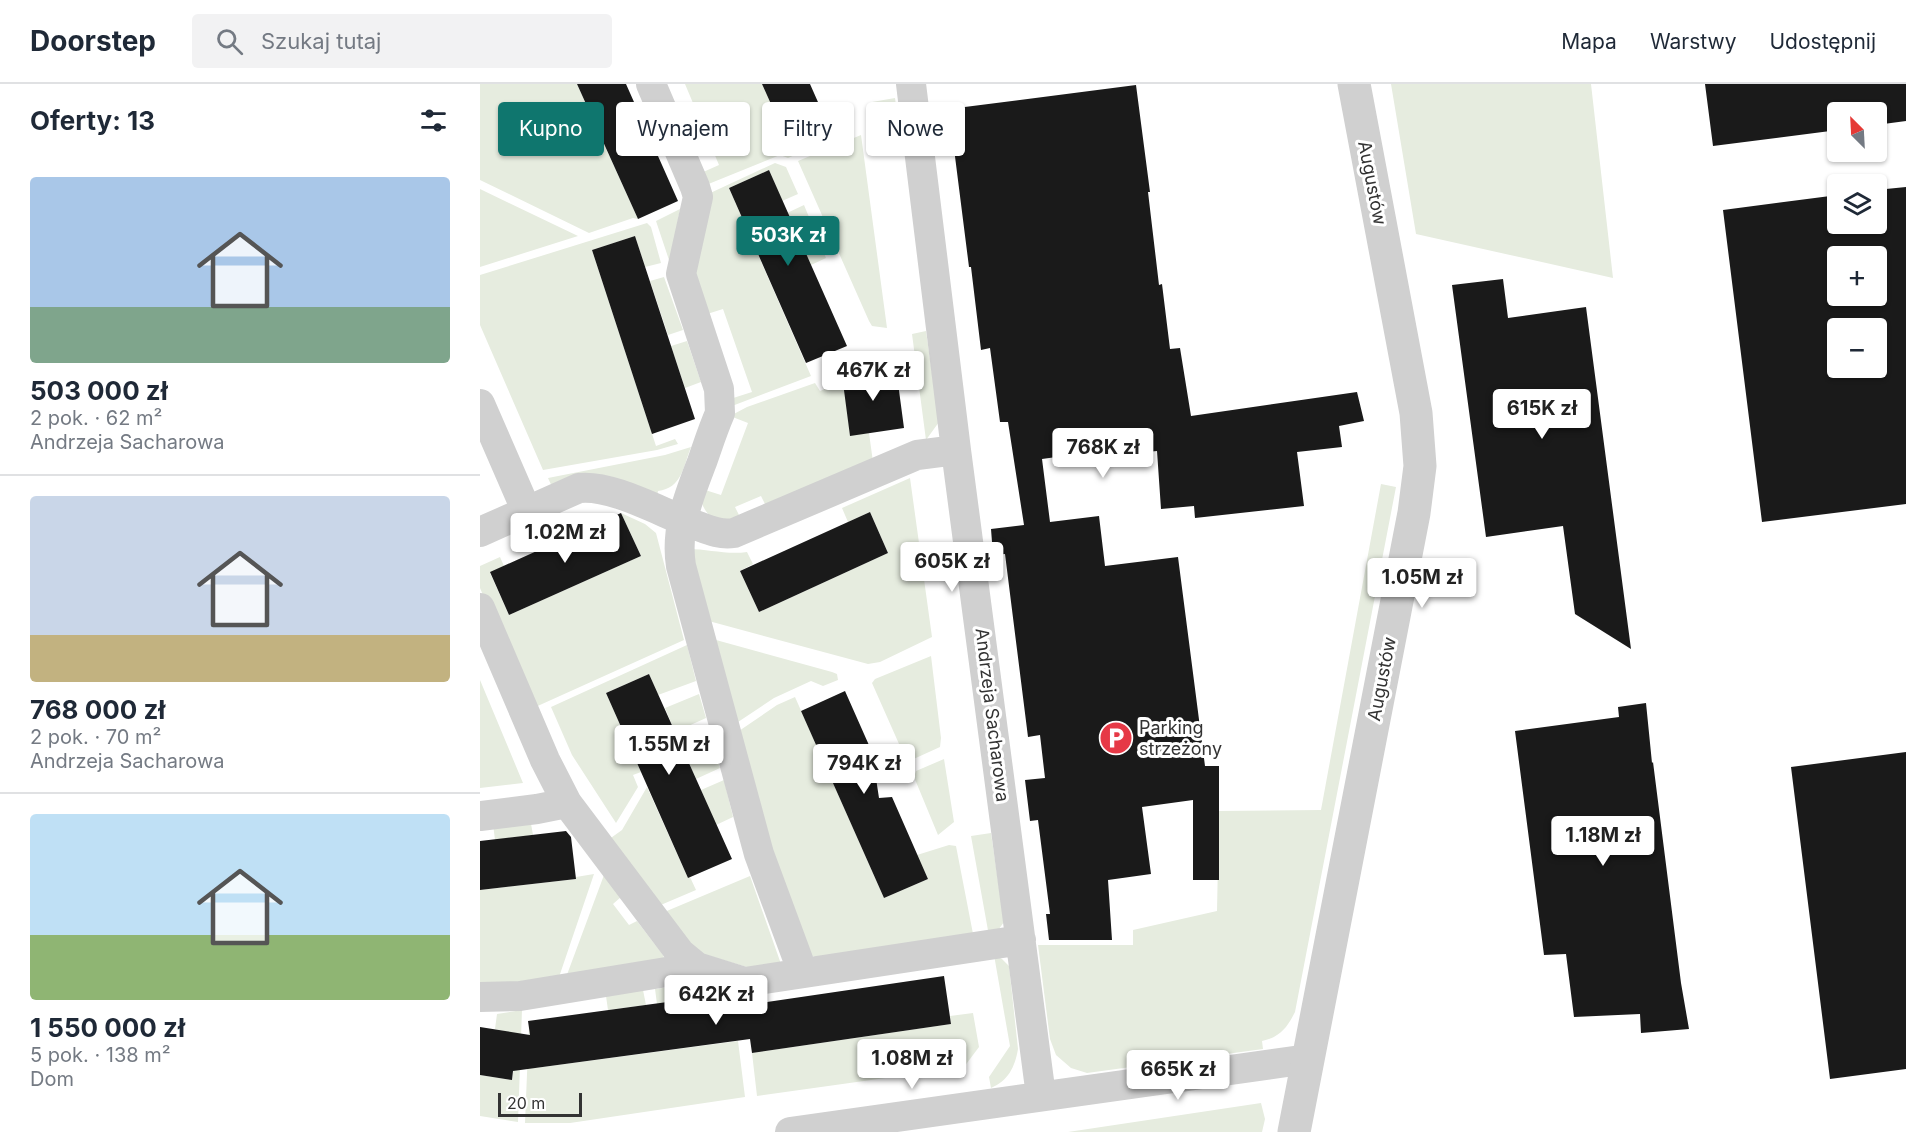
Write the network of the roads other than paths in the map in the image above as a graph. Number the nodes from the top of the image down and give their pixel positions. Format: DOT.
graph roads {
  1 [pos="651,84"];
  2 [pos="911,84"];
  3 [pos="1353,84"];
  4 [pos="480,404"];
  5 [pos="956,450"];
  6 [pos="527,512"];
  7 [pos="682,521"];
  8 [pos="480,532"];
  9 [pos="480,608"];
  10 [pos="567,803"];
  11 [pos="480,816"];
  12 [pos="1021,940"];
  13 [pos="697,967"];
  14 [pos="803,973"];
  15 [pos="480,997"];
  16 [pos="1308,1059"];
  17 [pos="1041,1096"];
  18 [pos="790,1132"];
  19 [pos="1294,1132"];
  1 -- 7 [label="street"];
  2 -- 5 [label="street, Andrzeja Sacharowa"];
  3 -- 16 [label="street, Augustów"];
  4 -- 6 [label="street"];
  5 -- 7 [label="street"];
  5 -- 12 [label="street, Andrzeja Sacharowa"];
  6 -- 7 [label="street"];
  6 -- 8 [label="street"];
  7 -- 14 [label="street"];
  9 -- 10 [label="street"];
  10 -- 11 [label="street"];
  10 -- 13 [label="street"];
  12 -- 14 [label="street"];
  12 -- 17 [label="street, Andrzeja Sacharowa"];
  13 -- 14 [label="street"];
  13 -- 15 [label="street"];
  16 -- 17 [label="street"];
  16 -- 19 [label="street, Augustów"];
  17 -- 18 [label="street"];
}
